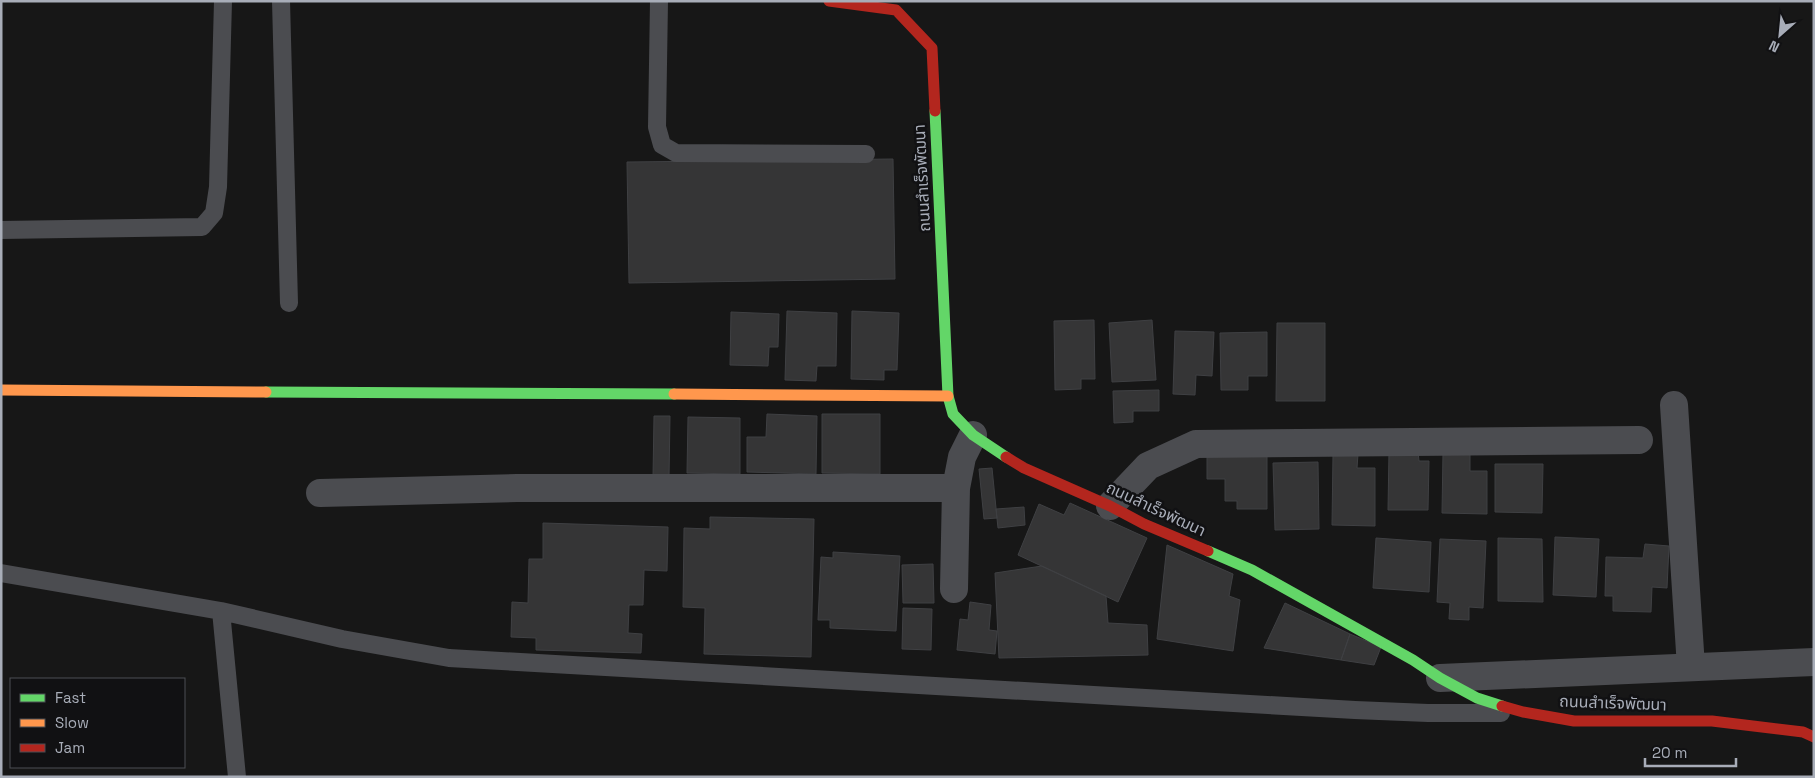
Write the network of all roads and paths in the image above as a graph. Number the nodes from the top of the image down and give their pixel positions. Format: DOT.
graph roads {
  1 [pos="222,1"];
  2 [pos="281,1"];
  3 [pos="659,1"];
  4 [pos="829,1"];
  5 [pos="866,154"];
  6 [pos="1,230"];
  7 [pos="289,303"];
  8 [pos="1,390"];
  9 [pos="948,396"];
  10 [pos="1674,405"];
  11 [pos="973,435"];
  12 [pos="1639,440"];
  13 [pos="956,488"];
  14 [pos="320,493"];
  15 [pos="1110,506"];
  16 [pos="1,573"];
  17 [pos="954,589"];
  18 [pos="221,611"];
  19 [pos="1814,662"];
  20 [pos="1692,667"];
  21 [pos="1440,678"];
  22 [pos="1523,712"];
  23 [pos="1814,736"];
  24 [pos="238,777"];
  1 -- 6 [label="lane"];
  2 -- 7 [label="lane"];
  3 -- 5 [label="lane"];
  4 -- 9 [label="street, ถนนสำเร็จพัฒนา"];
  8 -- 9 [label="street"];
  9 -- 11 [label="street, ถนนสำเร็จพัฒนา"];
  10 -- 20 [label="street"];
  11 -- 13 [label="street"];
  11 -- 15 [label="street, ถนนสำเร็จพัฒนา"];
  12 -- 15 [label="street"];
  13 -- 14 [label="street"];
  13 -- 17 [label="street"];
  15 -- 21 [label="street, ถนนสำเร็จพัฒนา"];
  16 -- 18 [label="lane"];
  18 -- 22 [label="lane"];
  18 -- 24 [label="lane"];
  19 -- 20 [label="street"];
  20 -- 21 [label="street"];
  21 -- 22 [label="street, ถนนสำเร็จพัฒนา"];
  22 -- 23 [label="street, ถนนสำเร็จพัฒนา"];
}
